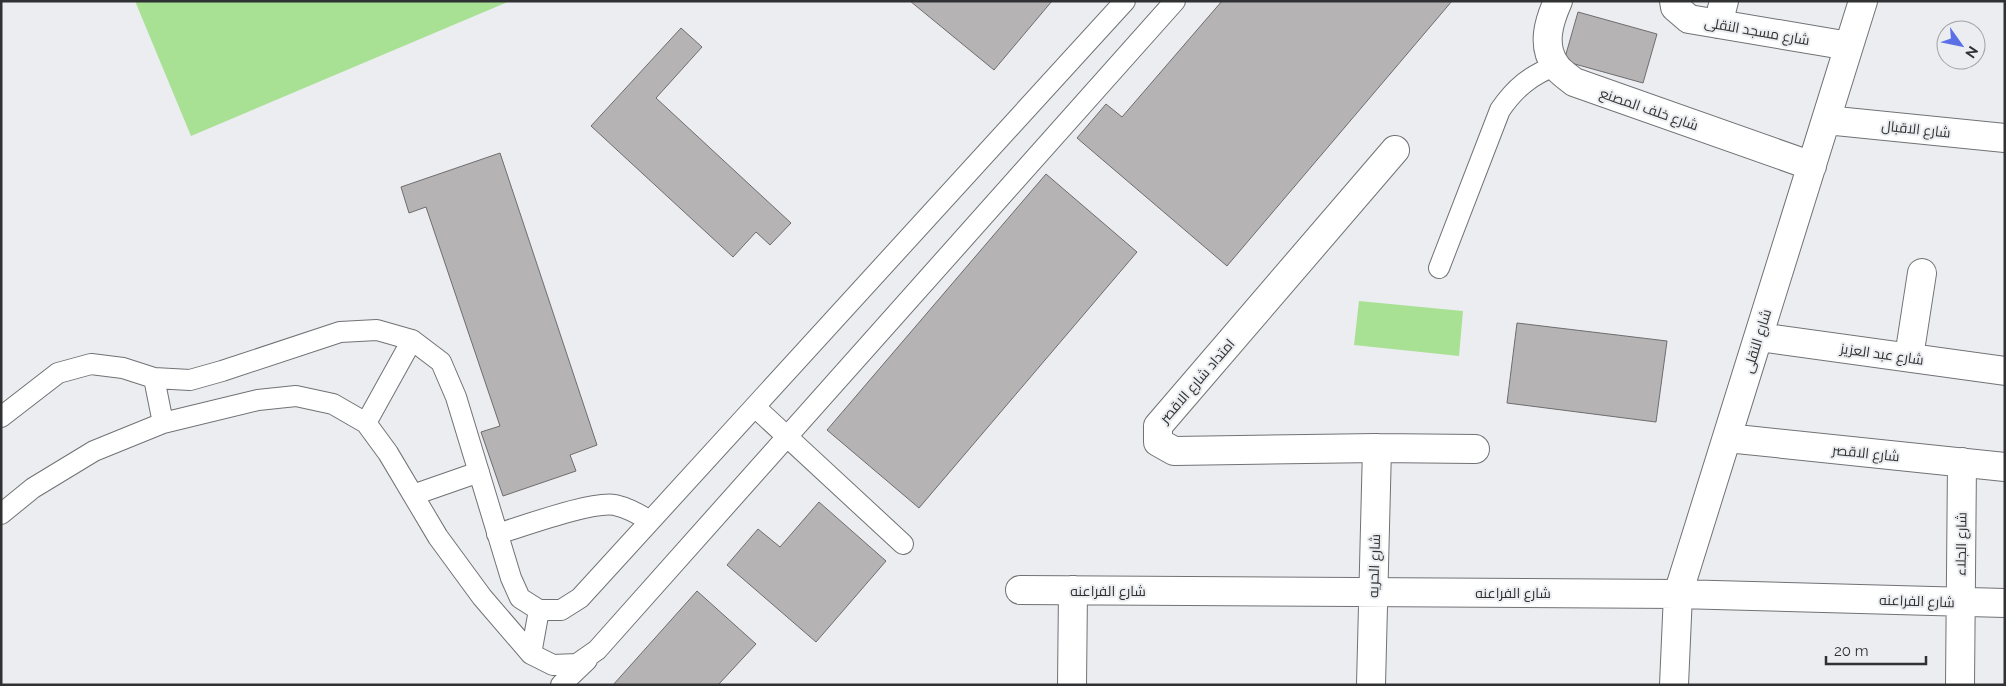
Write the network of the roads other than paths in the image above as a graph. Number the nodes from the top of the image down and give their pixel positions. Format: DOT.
graph roads {
  1 [pos="1125,1"];
  2 [pos="1175,1"];
  3 [pos="1558,1"];
  4 [pos="1674,1"];
  5 [pos="1863,1"];
  6 [pos="1721,13"];
  7 [pos="1849,46"];
  8 [pos="1555,66"];
  9 [pos="1826,120"];
  10 [pos="2005,138"];
  11 [pos="1395,150"];
  12 [pos="1812,166"];
  13 [pos="1439,268"];
  14 [pos="1922,273"];
  15 [pos="1759,337"];
  16 [pos="412,340"];
  17 [pos="1909,357"];
  18 [pos="2005,370"];
  19 [pos="154,378"];
  20 [pos="755,407"];
  21 [pos="1,417"];
  22 [pos="163,423"];
  23 [pos="366,423"];
  24 [pos="788,437"];
  25 [pos="1727,438"];
  26 [pos="1377,448"];
  27 [pos="1475,449"];
  28 [pos="1962,462"];
  29 [pos="2005,467"];
  30 [pos="479,472"];
  31 [pos="413,495"];
  32 [pos="1,514"];
  33 [pos="650,521"];
  34 [pos="498,534"];
  35 [pos="903,544"];
  36 [pos="1020,590"];
  37 [pos="1073,590"];
  38 [pos="1373,592"];
  39 [pos="1678,594"];
  40 [pos="1960,602"];
  41 [pos="2005,603"];
  42 [pos="539,610"];
  43 [pos="597,650"];
  44 [pos="532,654"];
  45 [pos="562,685"];
  46 [pos="1072,685"];
  47 [pos="1371,685"];
  48 [pos="1674,685"];
  49 [pos="1960,685"];
  1 -- 20 [label="lane"];
  2 -- 24 [label="lane"];
  3 -- 8 [label="street"];
  4 -- 6 [label="street, شارع مسجد النقلى"];
  5 -- 7 [label="street, شارع النقلى"];
  6 -- 7 [label="street, شارع مسجد النقلى"];
  7 -- 9 [label="street, شارع النقلى"];
  8 -- 12 [label="street, شارع خلف المصنع"];
  8 -- 13 [label="lane"];
  9 -- 10 [label="street, شارع الاقبال"];
  9 -- 12 [label="street, شارع النقلى"];
  11 -- 26 [label="street, امتداد شارع الاقصر"];
  12 -- 15 [label="street, شارع النقلى"];
  14 -- 17 [label="street"];
  15 -- 17 [label="street, شارع عبد العزيز"];
  15 -- 25 [label="street, شارع النقلى"];
  16 -- 19 [label="lane"];
  16 -- 23 [label="lane"];
  16 -- 30 [label="lane"];
  17 -- 18 [label="street, شارع عبد العزيز"];
  19 -- 21 [label="lane"];
  19 -- 22 [label="lane"];
  20 -- 24 [label="lane"];
  20 -- 33 [label="lane"];
  22 -- 23 [label="lane"];
  22 -- 32 [label="lane"];
  23 -- 31 [label="lane"];
  24 -- 35 [label="lane"];
  24 -- 43 [label="lane"];
  25 -- 28 [label="street, شارع الاقصر"];
  25 -- 39 [label="street, شارع النقلى"];
  26 -- 27 [label="street, امتداد شارع الاقصر"];
  26 -- 38 [label="street, شارع الحريه"];
  28 -- 29 [label="street, شارع الاقصر"];
  28 -- 40 [label="street, شارع الجلاء"];
  30 -- 31 [label="lane"];
  30 -- 34 [label="lane"];
  31 -- 44 [label="lane"];
  33 -- 34 [label="lane"];
  33 -- 42 [label="lane"];
  34 -- 42 [label="lane"];
  36 -- 37 [label="street, شارع الفراعنه"];
  37 -- 38 [label="street, شارع الفراعنه"];
  37 -- 46 [label="street"];
  38 -- 39 [label="street, شارع الفراعنه"];
  38 -- 47 [label="street, شارع الحريه"];
  39 -- 40 [label="street, شارع الفراعنه"];
  39 -- 48 [label="street, شارع النقلى"];
  40 -- 41 [label="street, شارع الفراعنه"];
  40 -- 49 [label="street, شارع الجلاء"];
  42 -- 44 [label="lane"];
  43 -- 44 [label="lane"];
  43 -- 45 [label="lane"];
}
